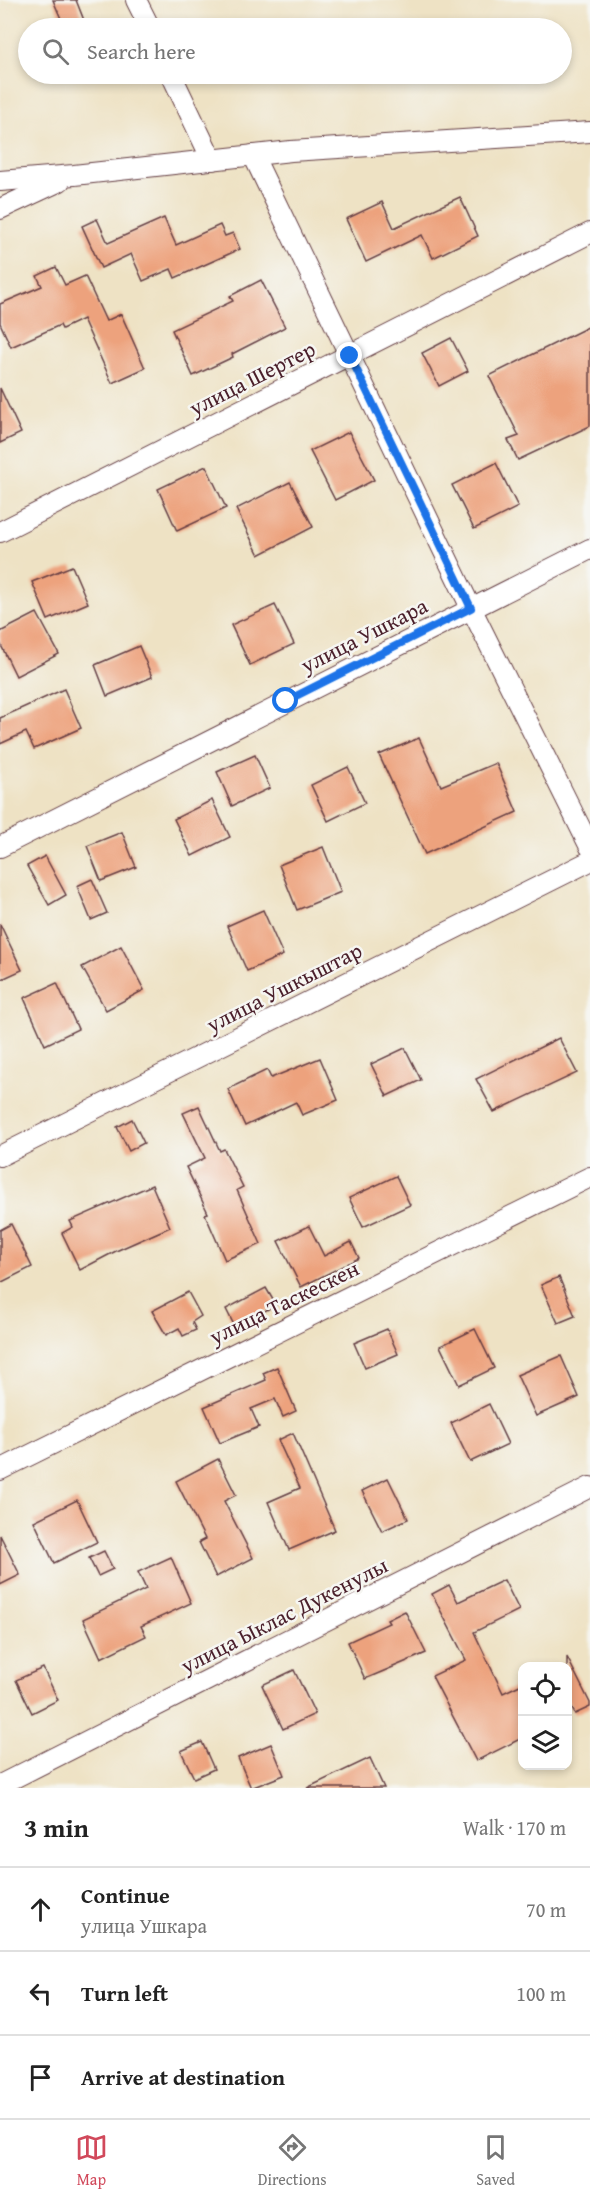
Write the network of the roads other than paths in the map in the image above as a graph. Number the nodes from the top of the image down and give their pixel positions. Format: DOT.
graph roads {
  1 [pos="136,0"];
  2 [pos="145,18"];
  3 [pos="176,84"];
  4 [pos="590,132"];
  5 [pos="253,156"];
  6 [pos="212,160"];
  7 [pos="74,175"];
  8 [pos="0,181"];
  9 [pos="0,209"];
  10 [pos="590,233"];
  11 [pos="350,356"];
  12 [pos="0,532"];
  13 [pos="590,549"];
  14 [pos="471,608"];
  15 [pos="0,847"];
  16 [pos="590,847"];
  17 [pos="590,861"];
  18 [pos="0,1156"];
  19 [pos="590,1177"];
  20 [pos="0,1470"];
  21 [pos="590,1487"];
  22 [pos="0,1785"];
  1 -- 2 [label="street"];
  3 -- 6 [label="street"];
  4 -- 5 [label="street"];
  5 -- 6 [label="street"];
  5 -- 11 [label="street"];
  6 -- 7 [label="street"];
  7 -- 8 [label="street"];
  7 -- 9 [label="street"];
  10 -- 11 [label="street, улица Шертер"];
  11 -- 12 [label="street, улица Шертер"];
  11 -- 14 [label="street"];
  13 -- 14 [label="street, улица Ушкара"];
  14 -- 15 [label="street, улица Ушкара"];
  14 -- 16 [label="street"];
  17 -- 18 [label="street, улица Ушкыштар"];
  19 -- 20 [label="street, улица Таскескен"];
  21 -- 22 [label="street, улица Ыклас Дукенулы"];
}
